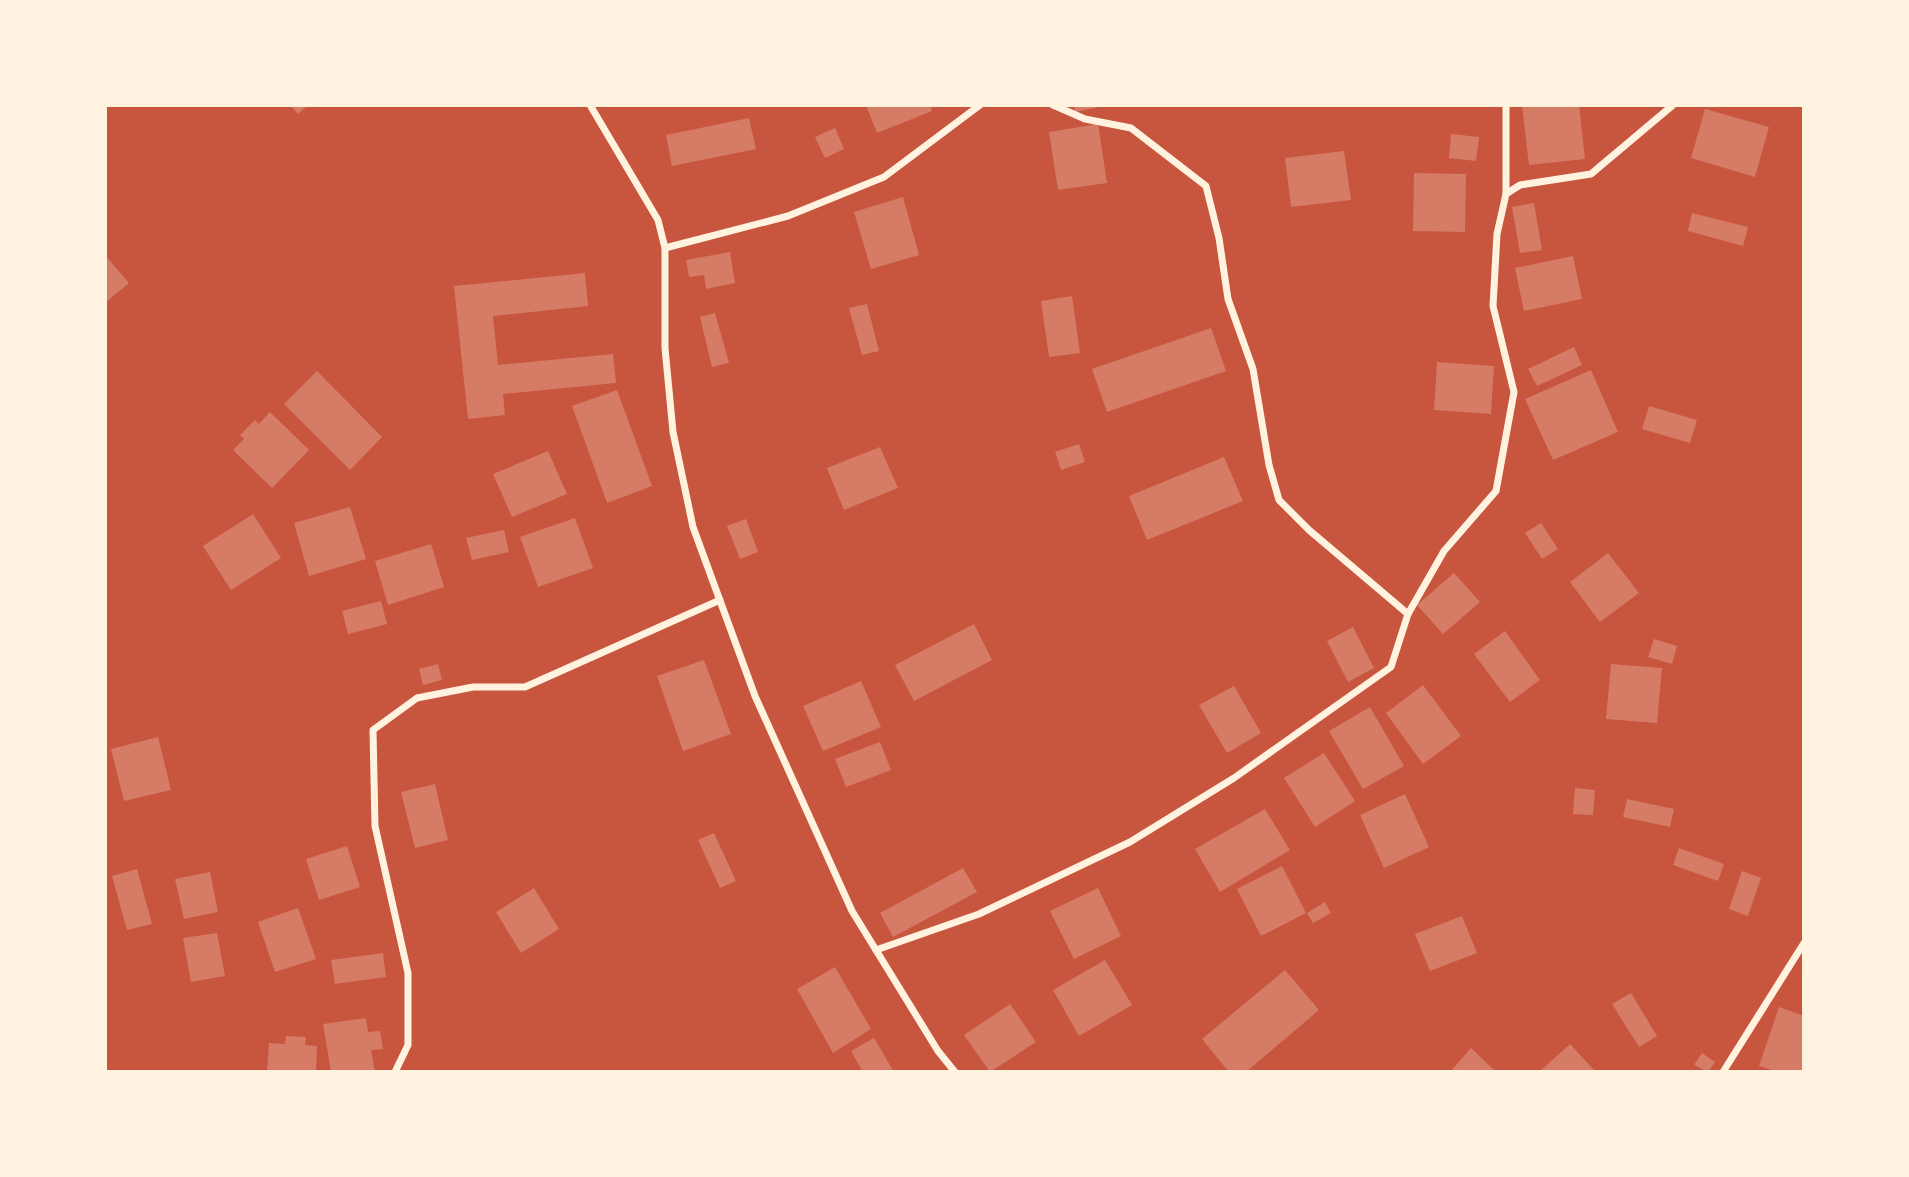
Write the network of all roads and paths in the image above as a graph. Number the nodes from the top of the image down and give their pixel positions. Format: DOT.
graph roads {
  1 [pos="590,105"];
  2 [pos="980,105"];
  3 [pos="1053,105"];
  4 [pos="1506,105"];
  5 [pos="1673,105"];
  6 [pos="1506,194"];
  7 [pos="665,248"];
  8 [pos="720,600"];
  9 [pos="1408,614"];
  10 [pos="1804,943"];
  11 [pos="876,950"];
  12 [pos="395,1072"];
  13 [pos="955,1072"];
  14 [pos="1723,1072"];
  1 -- 7 [label="street"];
  2 -- 7 [label="street"];
  3 -- 9 [label="street"];
  4 -- 6 [label="street"];
  5 -- 6 [label="street"];
  6 -- 9 [label="street"];
  7 -- 8 [label="street"];
  8 -- 11 [label="street"];
  8 -- 12 [label="street"];
  9 -- 11 [label="street"];
  10 -- 14 [label="street"];
  11 -- 13 [label="street"];
}
